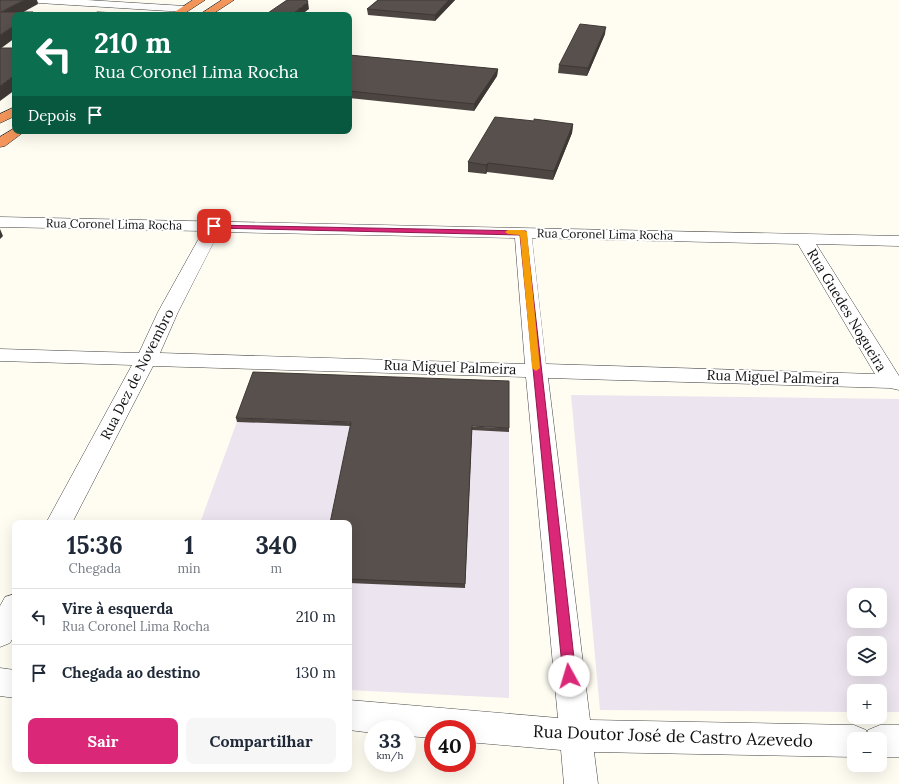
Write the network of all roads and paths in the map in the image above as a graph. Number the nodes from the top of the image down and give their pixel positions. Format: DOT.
graph roads {
  1 [pos="39,0"];
  2 [pos="200,0"];
  3 [pos="229,0"];
  4 [pos="185,9"];
  5 [pos="180,12"];
  6 [pos="209,12"];
  7 [pos="12,113"];
  8 [pos="0,119"];
  9 [pos="14,134"];
  10 [pos="0,143"];
  11 [pos="0,222"];
  12 [pos="214,226"];
  13 [pos="523,232"];
  14 [pos="804,239"];
  15 [pos="899,240"];
  16 [pos="0,355"];
  17 [pos="147,358"];
  18 [pos="536,370"];
  19 [pos="893,378"];
  20 [pos="61,520"];
  21 [pos="12,612"];
  22 [pos="0,634"];
  23 [pos="0,682"];
  24 [pos="12,684"];
  25 [pos="352,715"];
  26 [pos="576,736"];
  27 [pos="847,741"];
  28 [pos="887,741"];
  29 [pos="899,741"];
  30 [pos="581,784"];
  1 -- 4 [label="street"];
  2 -- 4 [label="highway"];
  3 -- 6 [label="highway"];
  4 -- 5 [label="highway"];
  7 -- 8 [label="highway"];
  9 -- 10 [label="highway"];
  11 -- 12 [label="street, Rua Coronel Lima Rocha"];
  12 -- 13 [label="street, Rua Coronel Lima Rocha"];
  12 -- 17 [label="street, Rua Dez de Novembro"];
  13 -- 14 [label="street, Rua Coronel Lima Rocha"];
  13 -- 18 [label="street"];
  14 -- 15 [label="street, Rua Coronel Lima Rocha"];
  14 -- 19 [label="street, Rua Guedes Nogueira"];
  16 -- 17 [label="street, Rua Miguel Palmeira"];
  17 -- 18 [label="street, Rua Miguel Palmeira"];
  17 -- 20 [label="street, Rua Dez de Novembro"];
  18 -- 19 [label="street, Rua Miguel Palmeira"];
  18 -- 26 [label="street"];
  21 -- 22 [label="street"];
  23 -- 24 [label="street"];
  25 -- 26 [label="street, Rua Doutor José de Castro Azevedo"];
  26 -- 27 [label="street, Rua Doutor José de Castro Azevedo"];
  26 -- 30 [label="street"];
  28 -- 29 [label="street"];
}
